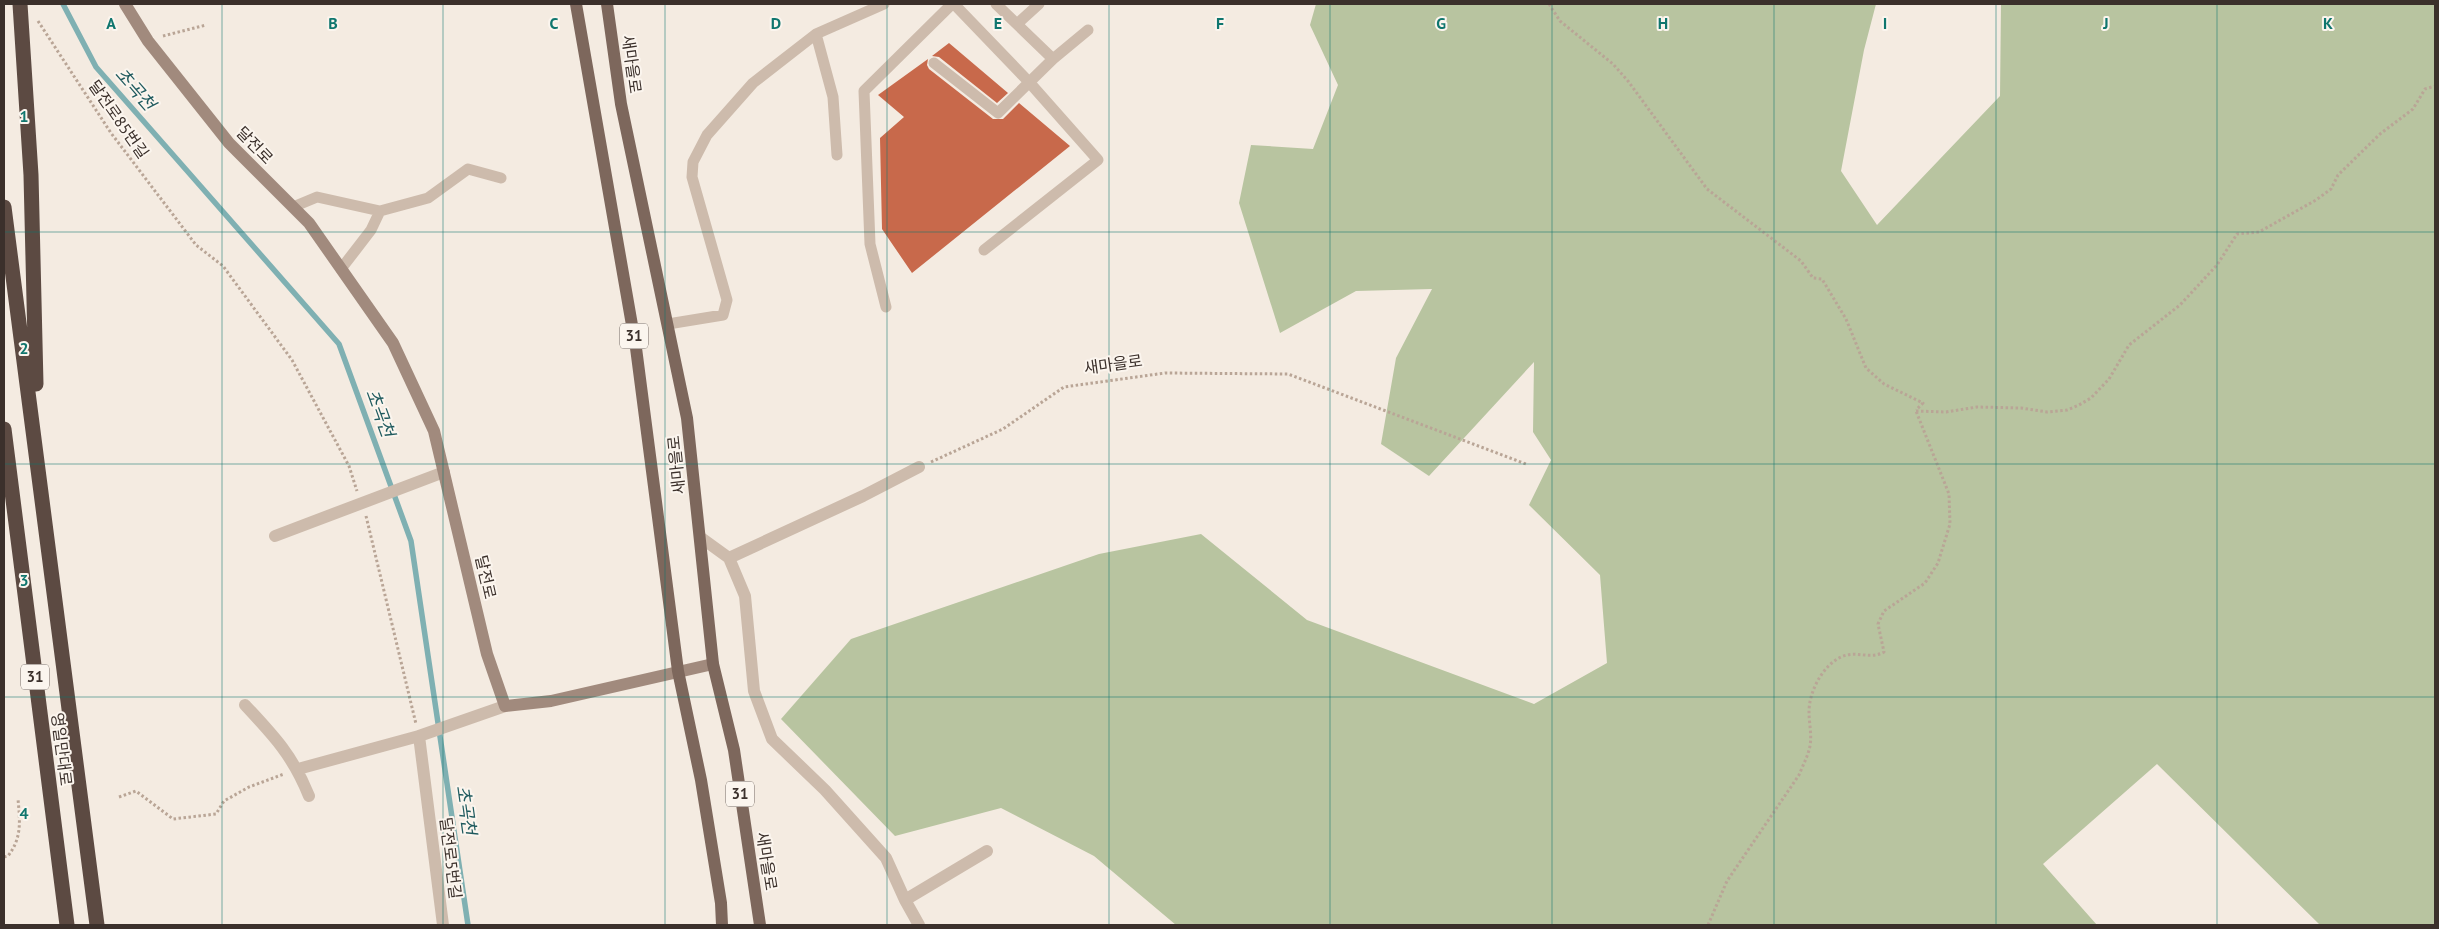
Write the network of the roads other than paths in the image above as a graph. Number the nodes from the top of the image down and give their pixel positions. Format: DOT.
graph roads {
  1 [pos="20,4"];
  2 [pos="125,4"];
  3 [pos="576,4"];
  4 [pos="608,4"];
  5 [pos="884,4"];
  6 [pos="953,4"];
  7 [pos="996,4"];
  8 [pos="1038,4"];
  9 [pos="1017,24"];
  10 [pos="1088,30"];
  11 [pos="816,34"];
  12 [pos="1054,59"];
  13 [pos="934,63"];
  14 [pos="1029,82"];
  15 [pos="836,155"];
  16 [pos="501,178"];
  17 [pos="4,207"];
  18 [pos="293,207"];
  19 [pos="380,211"];
  20 [pos="984,250"];
  21 [pos="341,269"];
  22 [pos="886,307"];
  23 [pos="668,324"];
  24 [pos="4,429"];
  25 [pos="38,461"];
  26 [pos="919,467"];
  27 [pos="440,474"];
  28 [pos="275,536"];
  29 [pos="700,537"];
  30 [pos="729,558"];
  31 [pos="713,664"];
  32 [pos="678,671"];
  33 [pos="245,705"];
  34 [pos="505,706"];
  35 [pos="423,734"];
  36 [pos="298,769"];
  37 [pos="309,796"];
  38 [pos="987,851"];
  39 [pos="905,900"];
  40 [pos="67,925"];
  41 [pos="97,925"];
  42 [pos="444,925"];
  43 [pos="722,925"];
  44 [pos="760,925"];
  45 [pos="919,925"];
  1 -- 25 [label="highway"];
  2 -- 18 [label="street, 달전로"];
  3 -- 32 [label="main road, 새마을로 / 31"];
  4 -- 23 [label="main road, 새마을로 / 31"];
  5 -- 11 [label="lane"];
  6 -- 14 [label="lane"];
  6 -- 22 [label="lane"];
  7 -- 9 [label="lane"];
  8 -- 9 [label="lane"];
  9 -- 12 [label="lane"];
  10 -- 12 [label="lane"];
  11 -- 15 [label="lane"];
  11 -- 23 [label="lane"];
  12 -- 14 [label="lane"];
  13 -- 14 [label="lane"];
  14 -- 20 [label="lane"];
  16 -- 19 [label="lane"];
  17 -- 25 [label="highway"];
  18 -- 19 [label="lane"];
  18 -- 21 [label="street, 달전로"];
  19 -- 21 [label="lane"];
  21 -- 27 [label="street, 달전로"];
  23 -- 29 [label="main road, 새마을로 / 31"];
  24 -- 40 [label="highway, 영일만대로 / 31"];
  25 -- 41 [label="highway, 영일만대로 / 31"];
  26 -- 30 [label="street"];
  27 -- 28 [label="street"];
  27 -- 34 [label="street, 달전로"];
  29 -- 30 [label="street"];
  29 -- 31 [label="main road, 새마을로 / 31"];
  30 -- 39 [label="street"];
  31 -- 32 [label="street"];
  31 -- 44 [label="main road, 새마을로 / 31"];
  32 -- 34 [label="street"];
  32 -- 43 [label="main road, 새마을로 / 31"];
  33 -- 36 [label="street"];
  34 -- 35 [label="street"];
  35 -- 36 [label="street"];
  35 -- 42 [label="street, 달전로5번길"];
  36 -- 37 [label="street"];
  38 -- 39 [label="street"];
  39 -- 45 [label="street"];
}
